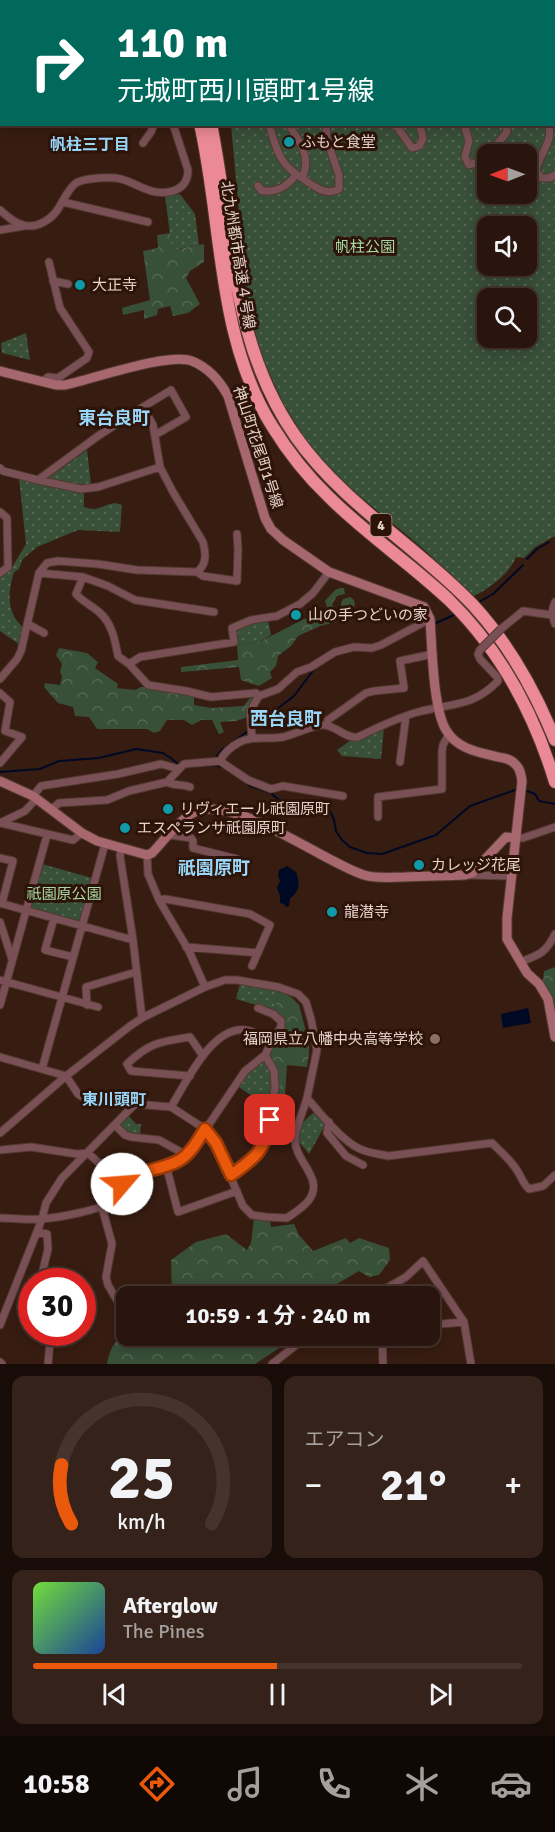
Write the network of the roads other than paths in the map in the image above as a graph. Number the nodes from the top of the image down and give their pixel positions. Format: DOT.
graph roads {
  1 [pos="154,126"];
  2 [pos="174,126"];
  3 [pos="200,126"];
  4 [pos="211,126"];
  5 [pos="269,126"];
  6 [pos="289,126"];
  7 [pos="326,126"];
  8 [pos="395,126"];
  9 [pos="420,126"];
  10 [pos="465,126"];
  11 [pos="506,126"];
  12 [pos="549,126"];
  13 [pos="143,143"];
  14 [pos="555,175"];
  15 [pos="299,177"];
  16 [pos="258,186"];
  17 [pos="63,201"];
  18 [pos="0,210"];
  19 [pos="148,222"];
  20 [pos="24,226"];
  21 [pos="0,230"];
  22 [pos="49,262"];
  23 [pos="53,281"];
  24 [pos="68,284"];
  25 [pos="233,300"];
  26 [pos="0,371"];
  27 [pos="43,381"];
  28 [pos="143,407"];
  29 [pos="155,435"];
  30 [pos="160,466"];
  31 [pos="0,468"];
  32 [pos="38,480"];
  33 [pos="0,512"];
  34 [pos="237,534"];
  35 [pos="197,572"];
  36 [pos="328,572"];
  37 [pos="0,573"];
  38 [pos="39,573"];
  39 [pos="83,577"];
  40 [pos="555,602"];
  41 [pos="214,612"];
  42 [pos="552,615"];
  43 [pos="429,619"];
  44 [pos="28,624"];
  45 [pos="555,624"];
  46 [pos="495,627"];
  47 [pos="44,633"];
  48 [pos="433,654"];
  49 [pos="129,664"];
  50 [pos="0,679"];
  51 [pos="0,693"];
  52 [pos="259,696"];
  53 [pos="438,708"];
  54 [pos="406,716"];
  55 [pos="327,725"];
  56 [pos="449,734"];
  57 [pos="252,738"];
  58 [pos="549,742"];
  59 [pos="220,761"];
  60 [pos="400,762"];
  61 [pos="0,763"];
  62 [pos="181,767"];
  63 [pos="0,781"];
  64 [pos="167,782"];
  65 [pos="555,782"];
  66 [pos="190,787"];
  67 [pos="343,796"];
  68 [pos="35,797"];
  69 [pos="52,809"];
  70 [pos="378,817"];
  71 [pos="555,827"];
  72 [pos="82,833"];
  73 [pos="48,835"];
  74 [pos="170,835"];
  75 [pos="516,838"];
  76 [pos="105,844"];
  77 [pos="122,849"];
  78 [pos="147,855"];
  79 [pos="0,858"];
  80 [pos="237,859"];
  81 [pos="465,875"];
  82 [pos="512,876"];
  83 [pos="159,900"];
  84 [pos="1,903"];
  85 [pos="27,910"];
  86 [pos="54,918"];
  87 [pos="0,922"];
  88 [pos="83,926"];
  89 [pos="555,934"];
  90 [pos="133,940"];
  91 [pos="186,946"];
  92 [pos="258,953"];
  93 [pos="73,957"];
  94 [pos="12,960"];
  95 [pos="520,962"];
  96 [pos="252,966"];
  97 [pos="136,972"];
  98 [pos="3,980"];
  99 [pos="205,987"];
  100 [pos="63,998"];
  101 [pos="0,1005"];
  102 [pos="87,1005"];
  103 [pos="98,1007"];
  104 [pos="258,1008"];
  105 [pos="142,1018"];
  106 [pos="555,1037"];
  107 [pos="272,1041"];
  108 [pos="265,1055"];
  109 [pos="203,1056"];
  110 [pos="0,1057"];
  111 [pos="42,1069"];
  112 [pos="66,1076"];
  113 [pos="190,1076"];
  114 [pos="307,1098"];
  115 [pos="135,1104"];
  116 [pos="171,1107"];
  117 [pos="329,1122"];
  118 [pos="115,1125"];
  119 [pos="205,1129"];
  120 [pos="0,1133"];
  121 [pos="0,1150"];
  122 [pos="88,1153"];
  123 [pos="184,1157"];
  124 [pos="166,1165"];
  125 [pos="363,1165"];
  126 [pos="231,1175"];
  127 [pos="555,1175"];
  128 [pos="121,1186"];
  129 [pos="237,1191"];
  130 [pos="136,1200"];
  131 [pos="102,1207"];
  132 [pos="0,1218"];
  133 [pos="42,1219"];
  134 [pos="37,1232"];
  135 [pos="43,1268"];
  136 [pos="391,1286"];
  137 [pos="440,1286"];
  138 [pos="440,1286"];
  139 [pos="116,1299"];
  140 [pos="464,1322"];
  141 [pos="440,1324"];
  142 [pos="0,1325"];
  143 [pos="50,1346"];
  144 [pos="295,1346"];
  145 [pos="382,1346"];
  146 [pos="48,1364"];
  147 [pos="272,1364"];
  148 [pos="383,1364"];
  149 [pos="471,1364"];
  1 -- 13 [label="street"];
  2 -- 17 [label="street"];
  3 -- 25 [label="highway, 北九州都市高速４号線 / 4"];
  4 -- 25 [label="highway, 北九州都市高速４号線 / 4"];
  5 -- 15 [label="street"];
  6 -- 15 [label="street"];
  7 -- 15 [label="street"];
  8 -- 9 [label="street"];
  10 -- 11 [label="street"];
  12 -- 14 [label="street"];
  15 -- 16 [label="street"];
  17 -- 19 [label="street"];
  17 -- 20 [label="street"];
  18 -- 20 [label="street"];
  20 -- 21 [label="street"];
  22 -- 23 [label="street"];
  23 -- 24 [label="street"];
  23 -- 27 [label="street"];
  25 -- 46 [label="highway, 北九州都市高速４号線 / 4"];
  25 -- 58 [label="highway, 北九州都市高速４号線 / 4"];
  26 -- 27 [label="street, 神山町花尾町1号線"];
  27 -- 36 [label="street, 神山町花尾町1号線"];
  28 -- 29 [label="street"];
  28 -- 29 [label="street"];
  28 -- 32 [label="street"];
  29 -- 30 [label="street"];
  30 -- 32 [label="street"];
  30 -- 35 [label="street"];
  31 -- 32 [label="street"];
  33 -- 37 [label="street"];
  34 -- 35 [label="street"];
  35 -- 38 [label="street"];
  36 -- 43 [label="street, 神山町花尾町1号線"];
  36 -- 49 [label="street"];
  38 -- 39 [label="street"];
  38 -- 44 [label="street"];
  39 -- 41 [label="street"];
  39 -- 49 [label="street"];
  40 -- 42 [label="street"];
  42 -- 45 [label="street"];
  42 -- 46 [label="street"];
  43 -- 48 [label="street"];
  43 -- 52 [label="street"];
  44 -- 47 [label="street"];
  44 -- 50 [label="street"];
  46 -- 53 [label="street, bridge"];
  46 -- 58 [label="highway, 北九州都市高速４号線 / 4"];
  48 -- 53 [label="street"];
  48 -- 55 [label="street"];
  49 -- 52 [label="street"];
  51 -- 61 [label="street"];
  52 -- 57 [label="street"];
  53 -- 54 [label="street"];
  53 -- 56 [label="street"];
  54 -- 55 [label="street"];
  54 -- 60 [label="street"];
  55 -- 57 [label="street"];
  56 -- 70 [label="street"];
  56 -- 75 [label="street"];
  57 -- 59 [label="street"];
  58 -- 65 [label="highway, 北九州都市高速４号線 / 4"];
  59 -- 62 [label="street"];
  59 -- 67 [label="street"];
  62 -- 64 [label="street"];
  62 -- 68 [label="street"];
  63 -- 68 [label="street"];
  64 -- 66 [label="street"];
  64 -- 69 [label="street"];
  68 -- 69 [label="street"];
  68 -- 73 [label="street"];
  69 -- 72 [label="street"];
  71 -- 75 [label="street"];
  72 -- 73 [label="street"];
  72 -- 76 [label="street"];
  73 -- 85 [label="street"];
  74 -- 78 [label="street"];
  74 -- 80 [label="street"];
  74 -- 81 [label="street"];
  75 -- 81 [label="street"];
  75 -- 82 [label="street"];
  76 -- 77 [label="street"];
  76 -- 88 [label="street"];
  77 -- 78 [label="street"];
  77 -- 90 [label="street"];
  78 -- 83 [label="street"];
  79 -- 84 [label="street"];
  81 -- 82 [label="street"];
  82 -- 95 [label="street"];
  83 -- 91 [label="street"];
  83 -- 92 [label="street"];
  84 -- 85 [label="street"];
  85 -- 86 [label="street"];
  85 -- 94 [label="street"];
  86 -- 88 [label="street"];
  86 -- 93 [label="street"];
  87 -- 94 [label="street"];
  88 -- 90 [label="street"];
  88 -- 93 [label="street"];
  89 -- 95 [label="street"];
  90 -- 97 [label="street"];
  91 -- 92 [label="street"];
  91 -- 99 [label="street"];
  92 -- 96 [label="street"];
  93 -- 100 [label="street"];
  94 -- 98 [label="street"];
  95 -- 106 [label="street"];
  97 -- 102 [label="street"];
  97 -- 105 [label="street"];
  98 -- 100 [label="street"];
  98 -- 101 [label="street"];
  99 -- 105 [label="street"];
  99 -- 114 [label="street"];
  100 -- 102 [label="street"];
  100 -- 111 [label="street"];
  102 -- 103 [label="street"];
  104 -- 107 [label="street"];
  105 -- 112 [label="street"];
  107 -- 108 [label="street"];
  107 -- 109 [label="street"];
  108 -- 119 [label="street"];
  108 -- 126 [label="street"];
  109 -- 113 [label="street"];
  109 -- 113 [label="street"];
  110 -- 111 [label="street"];
  111 -- 112 [label="street"];
  112 -- 115 [label="street"];
  112 -- 120 [label="street"];
  113 -- 116 [label="street"];
  114 -- 117 [label="street"];
  114 -- 129 [label="street"];
  115 -- 116 [label="street"];
  115 -- 118 [label="street"];
  116 -- 119 [label="street"];
  117 -- 125 [label="street"];
  117 -- 127 [label="street"];
  118 -- 122 [label="street"];
  118 -- 123 [label="street"];
  119 -- 123 [label="street"];
  119 -- 126 [label="street"];
  121 -- 122 [label="street"];
  122 -- 128 [label="street"];
  122 -- 133 [label="street"];
  123 -- 124 [label="street"];
  124 -- 128 [label="street"];
  124 -- 129 [label="street"];
  126 -- 129 [label="street"];
  128 -- 130 [label="street"];
  128 -- 131 [label="street"];
  131 -- 133 [label="street"];
  131 -- 139 [label="street"];
  132 -- 133 [label="street"];
  133 -- 134 [label="street"];
  134 -- 135 [label="street"];
  134 -- 142 [label="street"];
  136 -- 137 [label="street"];
  138 -- 140 [label="street"];
  140 -- 141 [label="street"];
  140 -- 149 [label="street"];
  143 -- 146 [label="street"];
  144 -- 147 [label="street"];
  145 -- 148 [label="street"];
}
